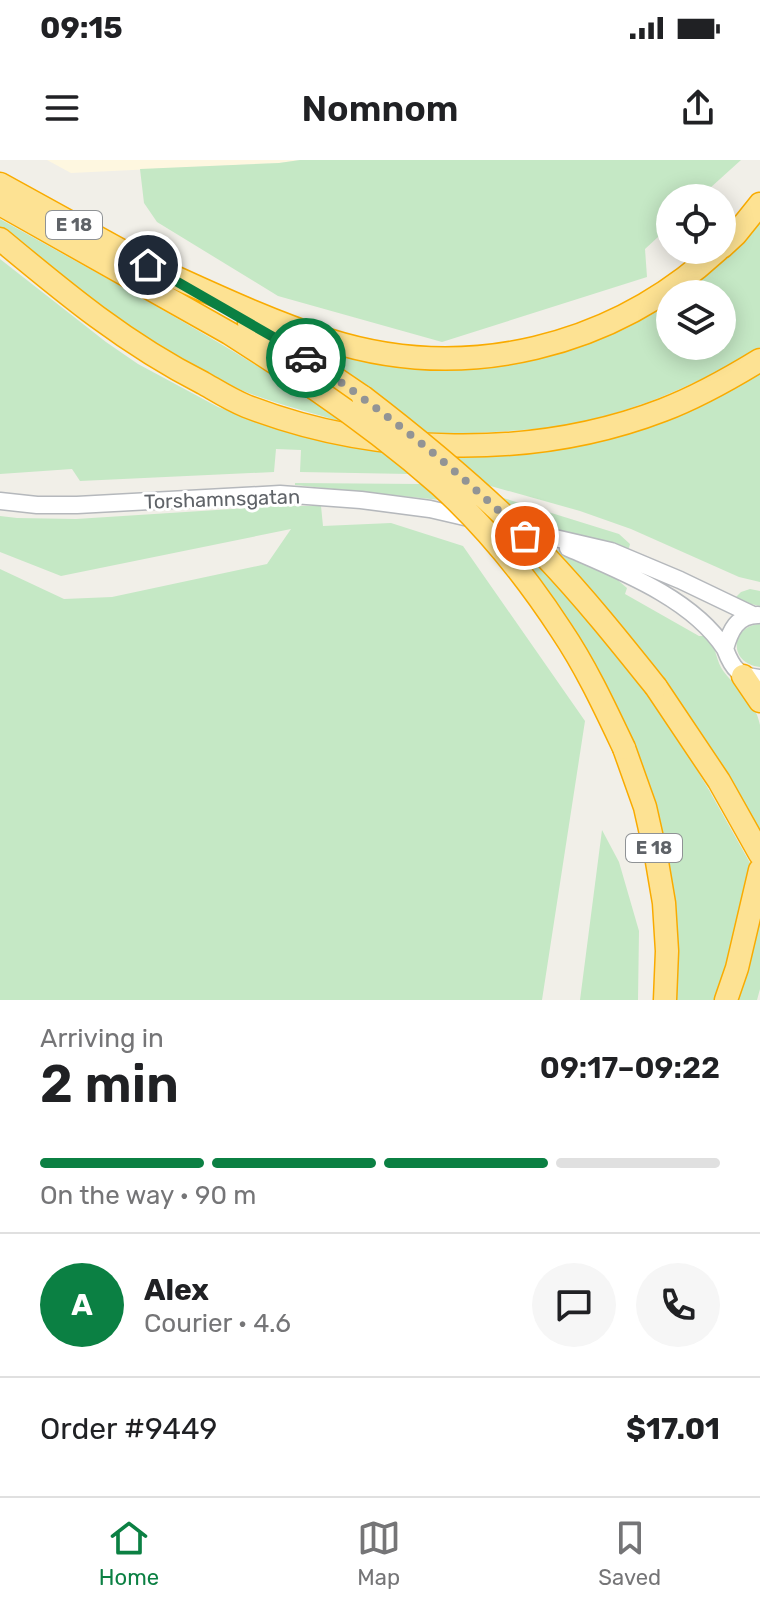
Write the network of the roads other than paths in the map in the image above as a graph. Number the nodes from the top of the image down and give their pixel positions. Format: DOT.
graph roads {
  1 [pos="0,184"];
  2 [pos="0,204"];
  3 [pos="760,204"];
  4 [pos="736,234"];
  5 [pos="0,239"];
  6 [pos="701,264"];
  7 [pos="148,265"];
  8 [pos="760,360"];
  9 [pos="0,501"];
  10 [pos="537,534"];
  11 [pos="756,615"];
  12 [pos="725,649"];
  13 [pos="752,677"];
  14 [pos="760,701"];
  15 [pos="760,854"];
  16 [pos="760,870"];
  17 [pos="665,1000"];
  18 [pos="726,1000"];
  1 -- 7 [label="highway, E 18"];
  2 -- 17 [label="highway, E 18, bridge"];
  3 -- 4 [label="highway"];
  5 -- 8 [label="highway"];
  6 -- 7 [label="highway"];
  7 -- 15 [label="highway, E 18, bridge"];
  9 -- 10 [label="street, Torshamnsgatan"];
  10 -- 11 [label="street, Torshamnsgatan"];
  10 -- 12 [label="street, Torshamnsgatan"];
  11 -- 12 [label="street"];
  12 -- 13 [label="street, Torshamnsgatan"];
  13 -- 14 [label="highway"];
  16 -- 18 [label="highway"];
}
